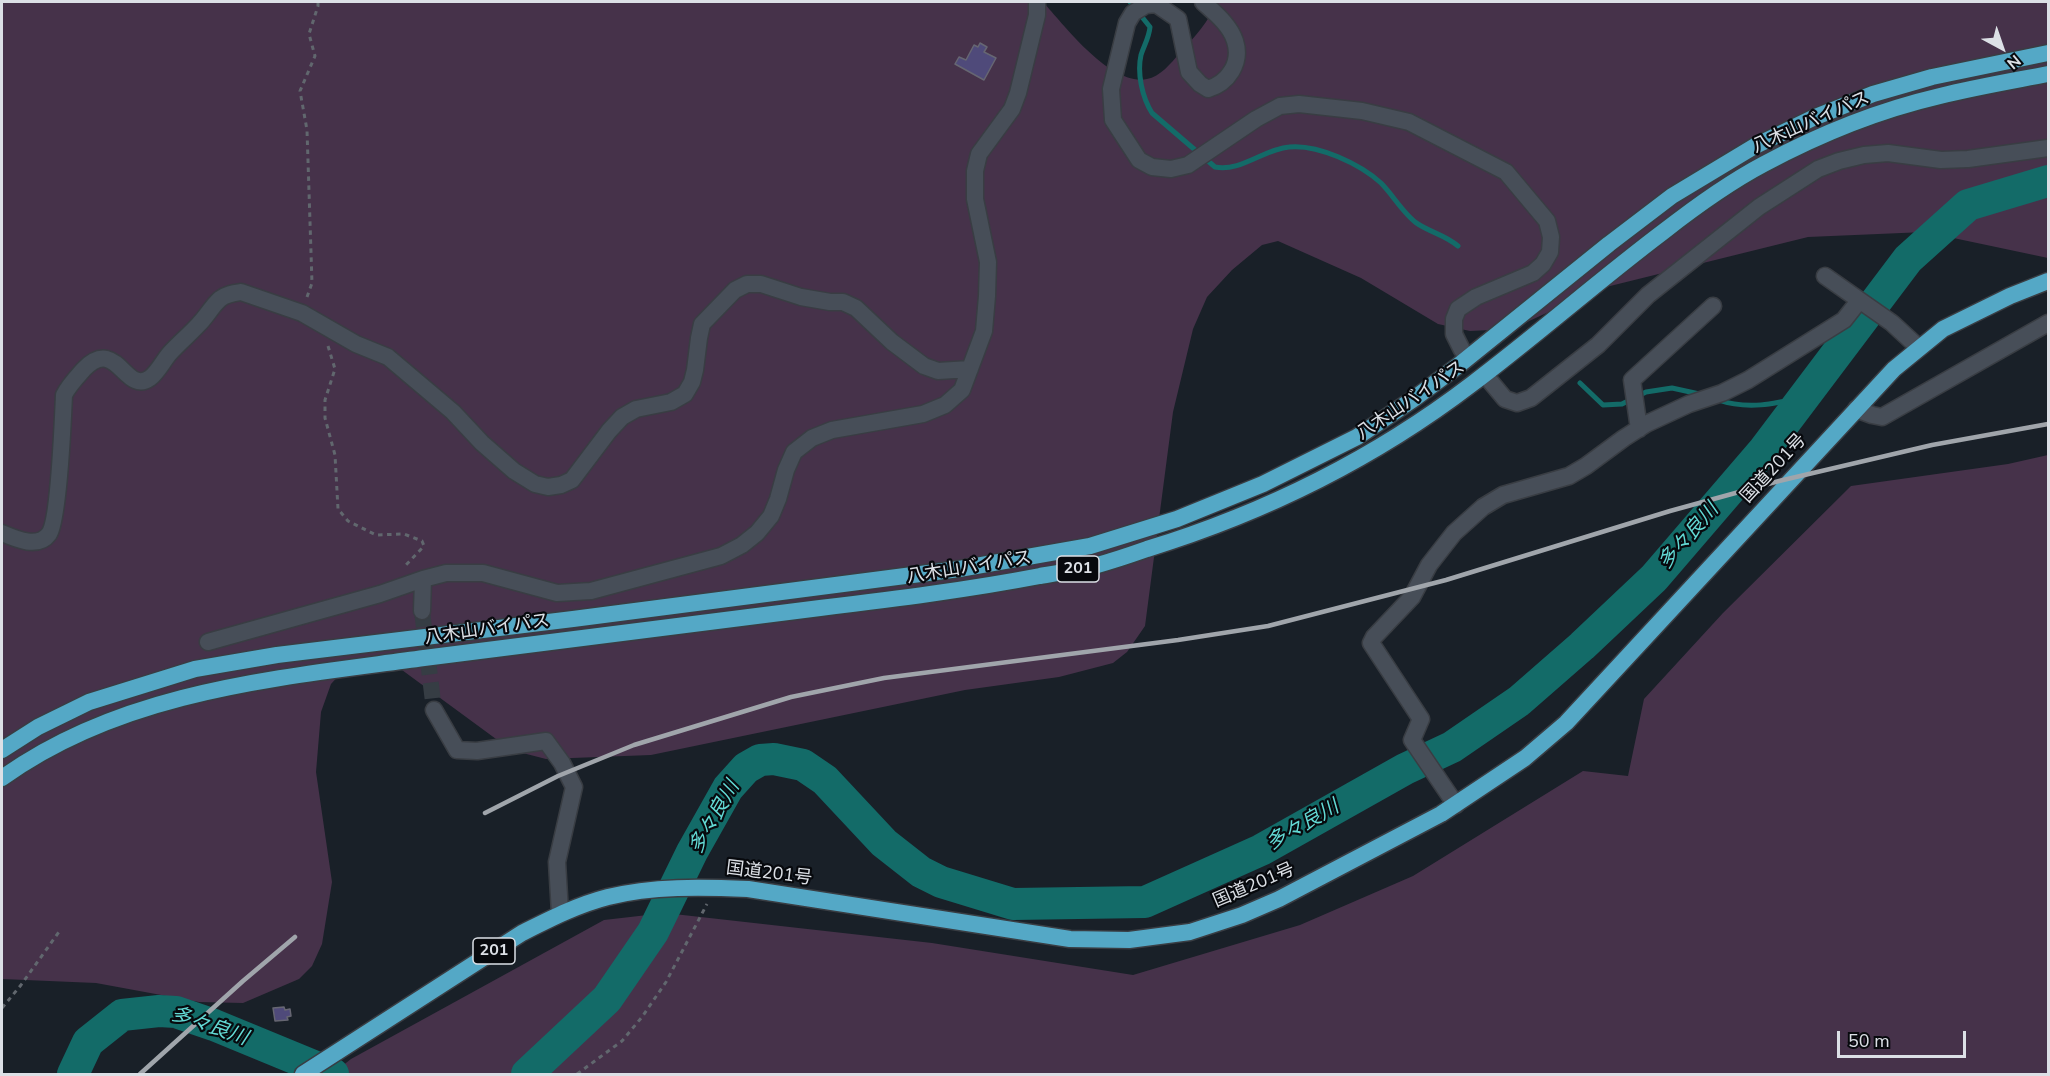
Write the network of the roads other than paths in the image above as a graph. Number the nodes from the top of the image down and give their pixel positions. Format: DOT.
graph roads {
  1 [pos="1037,2"];
  2 [pos="1203,2"];
  3 [pos="2049,53"];
  4 [pos="2049,74"];
  5 [pos="2049,148"];
  6 [pos="1825,276"];
  7 [pos="2049,282"];
  8 [pos="1859,302"];
  9 [pos="1713,306"];
  10 [pos="2049,324"];
  11 [pos="1918,347"];
  12 [pos="1462,350"];
  13 [pos="970,369"];
  14 [pos="1490,381"];
  15 [pos="1856,409"];
  16 [pos="1639,429"];
  17 [pos="2,533"];
  18 [pos="423,579"];
  19 [pos="422,611"];
  20 [pos="208,642"];
  21 [pos="434,710"];
  22 [pos="2,750"];
  23 [pos="2,778"];
  24 [pos="1456,805"];
  25 [pos="560,913"];
  26 [pos="303,1074"];
  1 -- 13 [label="street"];
  2 -- 12 [label="street"];
  3 -- 22 [label="highway, 八木山バイパス / 201"];
  4 -- 23 [label="highway, 八木山バイパス / 201"];
  5 -- 14 [label="street"];
  6 -- 8 [label="street"];
  7 -- 11 [label="highway, 国道201号 / 201"];
  8 -- 11 [label="street"];
  8 -- 16 [label="street"];
  9 -- 16 [label="street"];
  10 -- 15 [label="street"];
  11 -- 15 [label="highway, 国道201号 / 201"];
  13 -- 17 [label="street"];
  13 -- 18 [label="street"];
  15 -- 24 [label="highway, 国道201号 / 201"];
  16 -- 24 [label="street"];
  18 -- 19 [label="street"];
  18 -- 20 [label="street"];
  21 -- 25 [label="street"];
  24 -- 25 [label="highway, 国道201号 / 201"];
  25 -- 26 [label="highway, 国道201号 / 201"];
}
